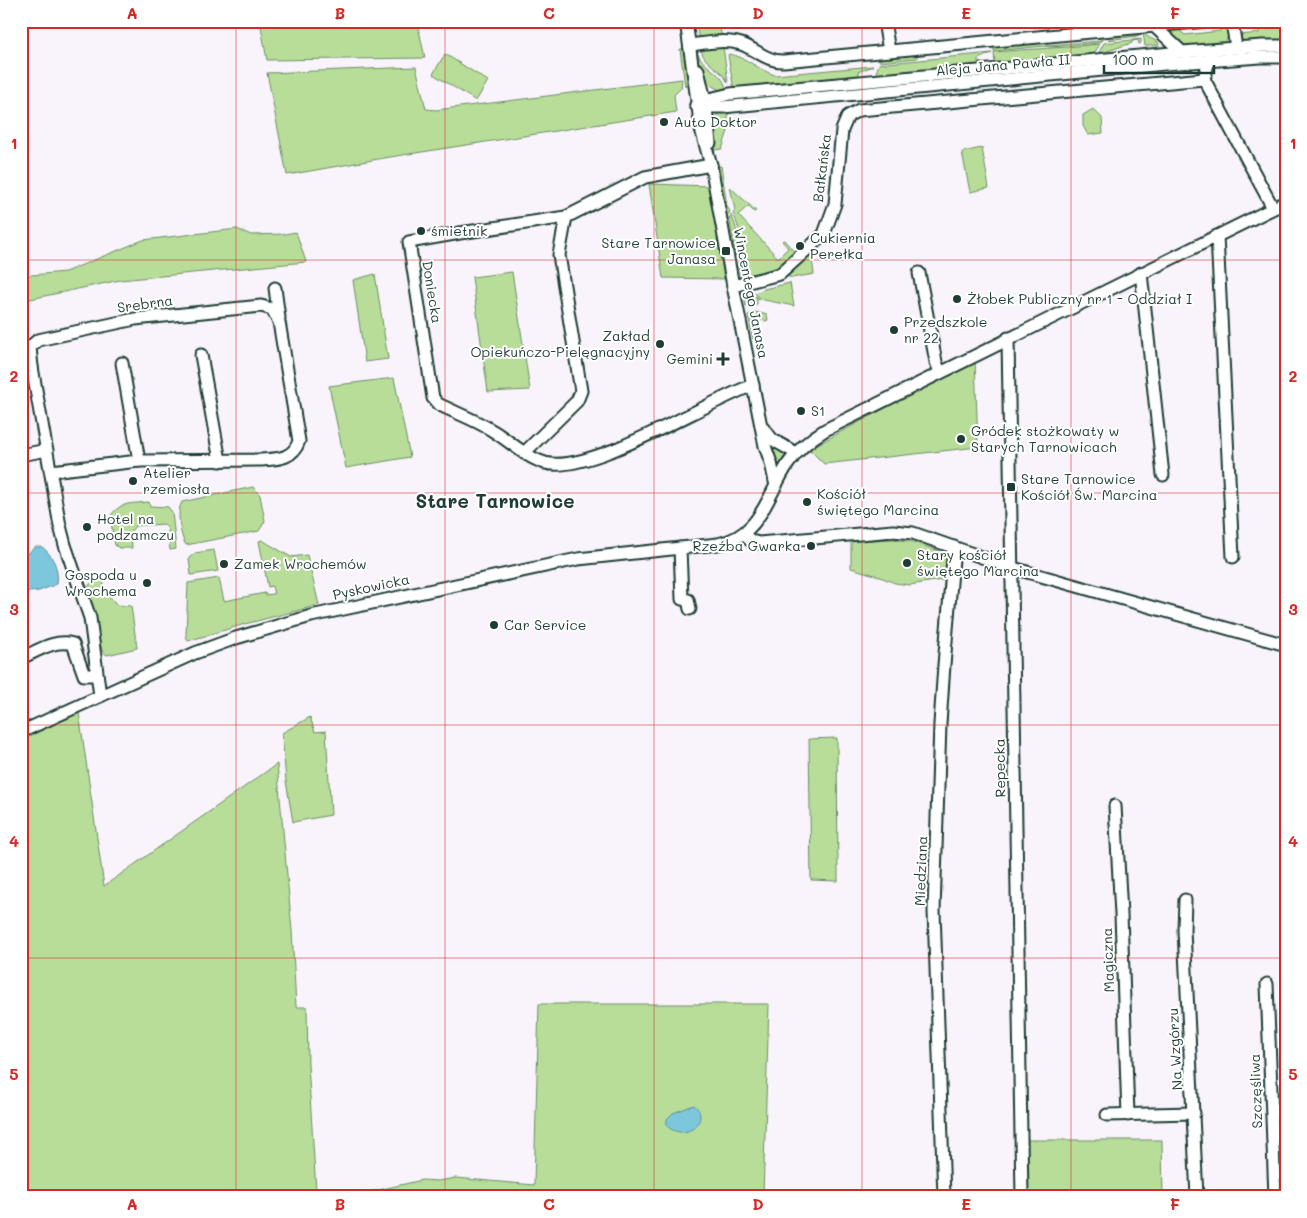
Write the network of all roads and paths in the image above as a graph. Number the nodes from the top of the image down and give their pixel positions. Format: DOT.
graph roads {
  1 [pos="686,21"];
  2 [pos="884,21"];
  3 [pos="1207,21"];
  4 [pos="1232,21"];
  5 [pos="1151,25"];
  6 [pos="690,45"];
  7 [pos="1286,46"];
  8 [pos="1236,48"];
  9 [pos="889,51"];
  10 [pos="1182,52"];
  11 [pos="1286,57"];
  12 [pos="1209,60"];
  13 [pos="700,77"];
  14 [pos="1204,79"];
  15 [pos="724,101"];
  16 [pos="703,104"];
  17 [pos="708,122"];
  18 [pos="711,165"];
  19 [pos="1286,202"];
  20 [pos="1273,208"];
  21 [pos="566,217"];
  22 [pos="1217,236"];
  23 [pos="919,273"];
  24 [pos="1141,273"];
  25 [pos="733,286"];
  26 [pos="275,288"];
  27 [pos="279,322"];
  28 [pos="1008,338"];
  29 [pos="201,354"];
  30 [pos="122,363"];
  31 [pos="26,365"];
  32 [pos="940,372"];
  33 [pos="753,385"];
  34 [pos="762,427"];
  35 [pos="47,450"];
  36 [pos="524,453"];
  37 [pos="796,453"];
  38 [pos="21,455"];
  39 [pos="139,461"];
  40 [pos="220,461"];
  41 [pos="771,463"];
  42 [pos="784,469"];
  43 [pos="51,471"];
  44 [pos="1162,475"];
  45 [pos="776,486"];
  46 [pos="744,534"];
  47 [pos="954,547"];
  48 [pos="680,548"];
  49 [pos="1233,558"];
  50 [pos="1013,568"];
  51 [pos="690,608"];
  52 [pos="1286,645"];
  53 [pos="21,658"];
  54 [pos="97,675"];
  55 [pos="100,696"];
  56 [pos="21,732"];
  57 [pos="1115,806"];
  58 [pos="1185,900"];
  59 [pos="1267,984"];
  60 [pos="1194,1113"];
  61 [pos="1107,1115"];
  62 [pos="1128,1115"];
  63 [pos="944,1197"];
  64 [pos="1022,1197"];
  65 [pos="1197,1197"];
  66 [pos="1275,1197"];
  1 -- 6 [label="street, Wincentego Janasa"];
  2 -- 9 [label="street"];
  3 -- 5 [label="street"];
  4 -- 8 [label="street"];
  5 -- 9 [label="street"];
  5 -- 10 [label="street"];
  6 -- 9 [label="street"];
  6 -- 13 [label="street, Wincentego Janasa"];
  6 -- 16 [label="street, Wincentego Janasa"];
  7 -- 8 [label="street, Aleja Jana Pawła II"];
  8 -- 10 [label="street, Aleja Jana Pawła II"];
  10 -- 15 [label="street, Aleja Jana Pawła II"];
  11 -- 12 [label="street, Aleja Jana Pawła II"];
  12 -- 14 [label="street"];
  12 -- 15 [label="street, Aleja Jana Pawła II"];
  13 -- 15 [label="street"];
  13 -- 16 [label="street, Wincentego Janasa"];
  14 -- 20 [label="street"];
  14 -- 25 [label="street, Bałkańska"];
  15 -- 16 [label="street, Aleja Jana Pawła II"];
  15 -- 17 [label="street"];
  16 -- 17 [label="street, Wincentego Janasa"];
  16 -- 18 [label="street, Wincentego Janasa"];
  17 -- 18 [label="street, Wincentego Janasa"];
  18 -- 21 [label="street, Doniecka"];
  18 -- 25 [label="street, Wincentego Janasa"];
  19 -- 20 [label="street"];
  20 -- 22 [label="street"];
  21 -- 36 [label="street"];
  21 -- 36 [label="street, Doniecka"];
  22 -- 24 [label="street"];
  22 -- 49 [label="street"];
  23 -- 32 [label="street"];
  24 -- 28 [label="street"];
  24 -- 44 [label="street"];
  25 -- 33 [label="street, Wincentego Janasa"];
  26 -- 27 [label="street"];
  27 -- 31 [label="street, Srebrna"];
  27 -- 40 [label="street"];
  28 -- 32 [label="street"];
  28 -- 50 [label="street, Repecka"];
  29 -- 40 [label="street"];
  30 -- 39 [label="street"];
  31 -- 35 [label="street, Srebrna"];
  32 -- 37 [label="street"];
  33 -- 34 [label="street, Wincentego Janasa"];
  33 -- 36 [label="street, Doniecka"];
  34 -- 37 [label="street"];
  34 -- 41 [label="street, Wincentego Janasa"];
  35 -- 38 [label="street"];
  35 -- 43 [label="street, Srebrna"];
  37 -- 42 [label="street"];
  39 -- 40 [label="street"];
  39 -- 43 [label="street"];
  41 -- 42 [label="street"];
  41 -- 45 [label="street, Wincentego Janasa"];
  42 -- 45 [label="street"];
  43 -- 54 [label="street, Srebrna"];
  45 -- 46 [label="street"];
  46 -- 47 [label="street"];
  46 -- 48 [label="street, Pyskowicka"];
  47 -- 50 [label="street"];
  47 -- 63 [label="street, Miedziana"];
  48 -- 51 [label="street"];
  48 -- 55 [label="street, Pyskowicka"];
  50 -- 52 [label="street"];
  50 -- 64 [label="street, Repecka"];
  53 -- 54 [label="street"];
  54 -- 55 [label="street, Srebrna"];
  55 -- 56 [label="street, Pyskowicka"];
  57 -- 62 [label="street, Magiczna"];
  58 -- 60 [label="street, Na Wzgórzu"];
  59 -- 66 [label="street, Szczęśliwa"];
  60 -- 62 [label="street"];
  60 -- 65 [label="street, Na Wzgórzu"];
  61 -- 62 [label="street"];
}
